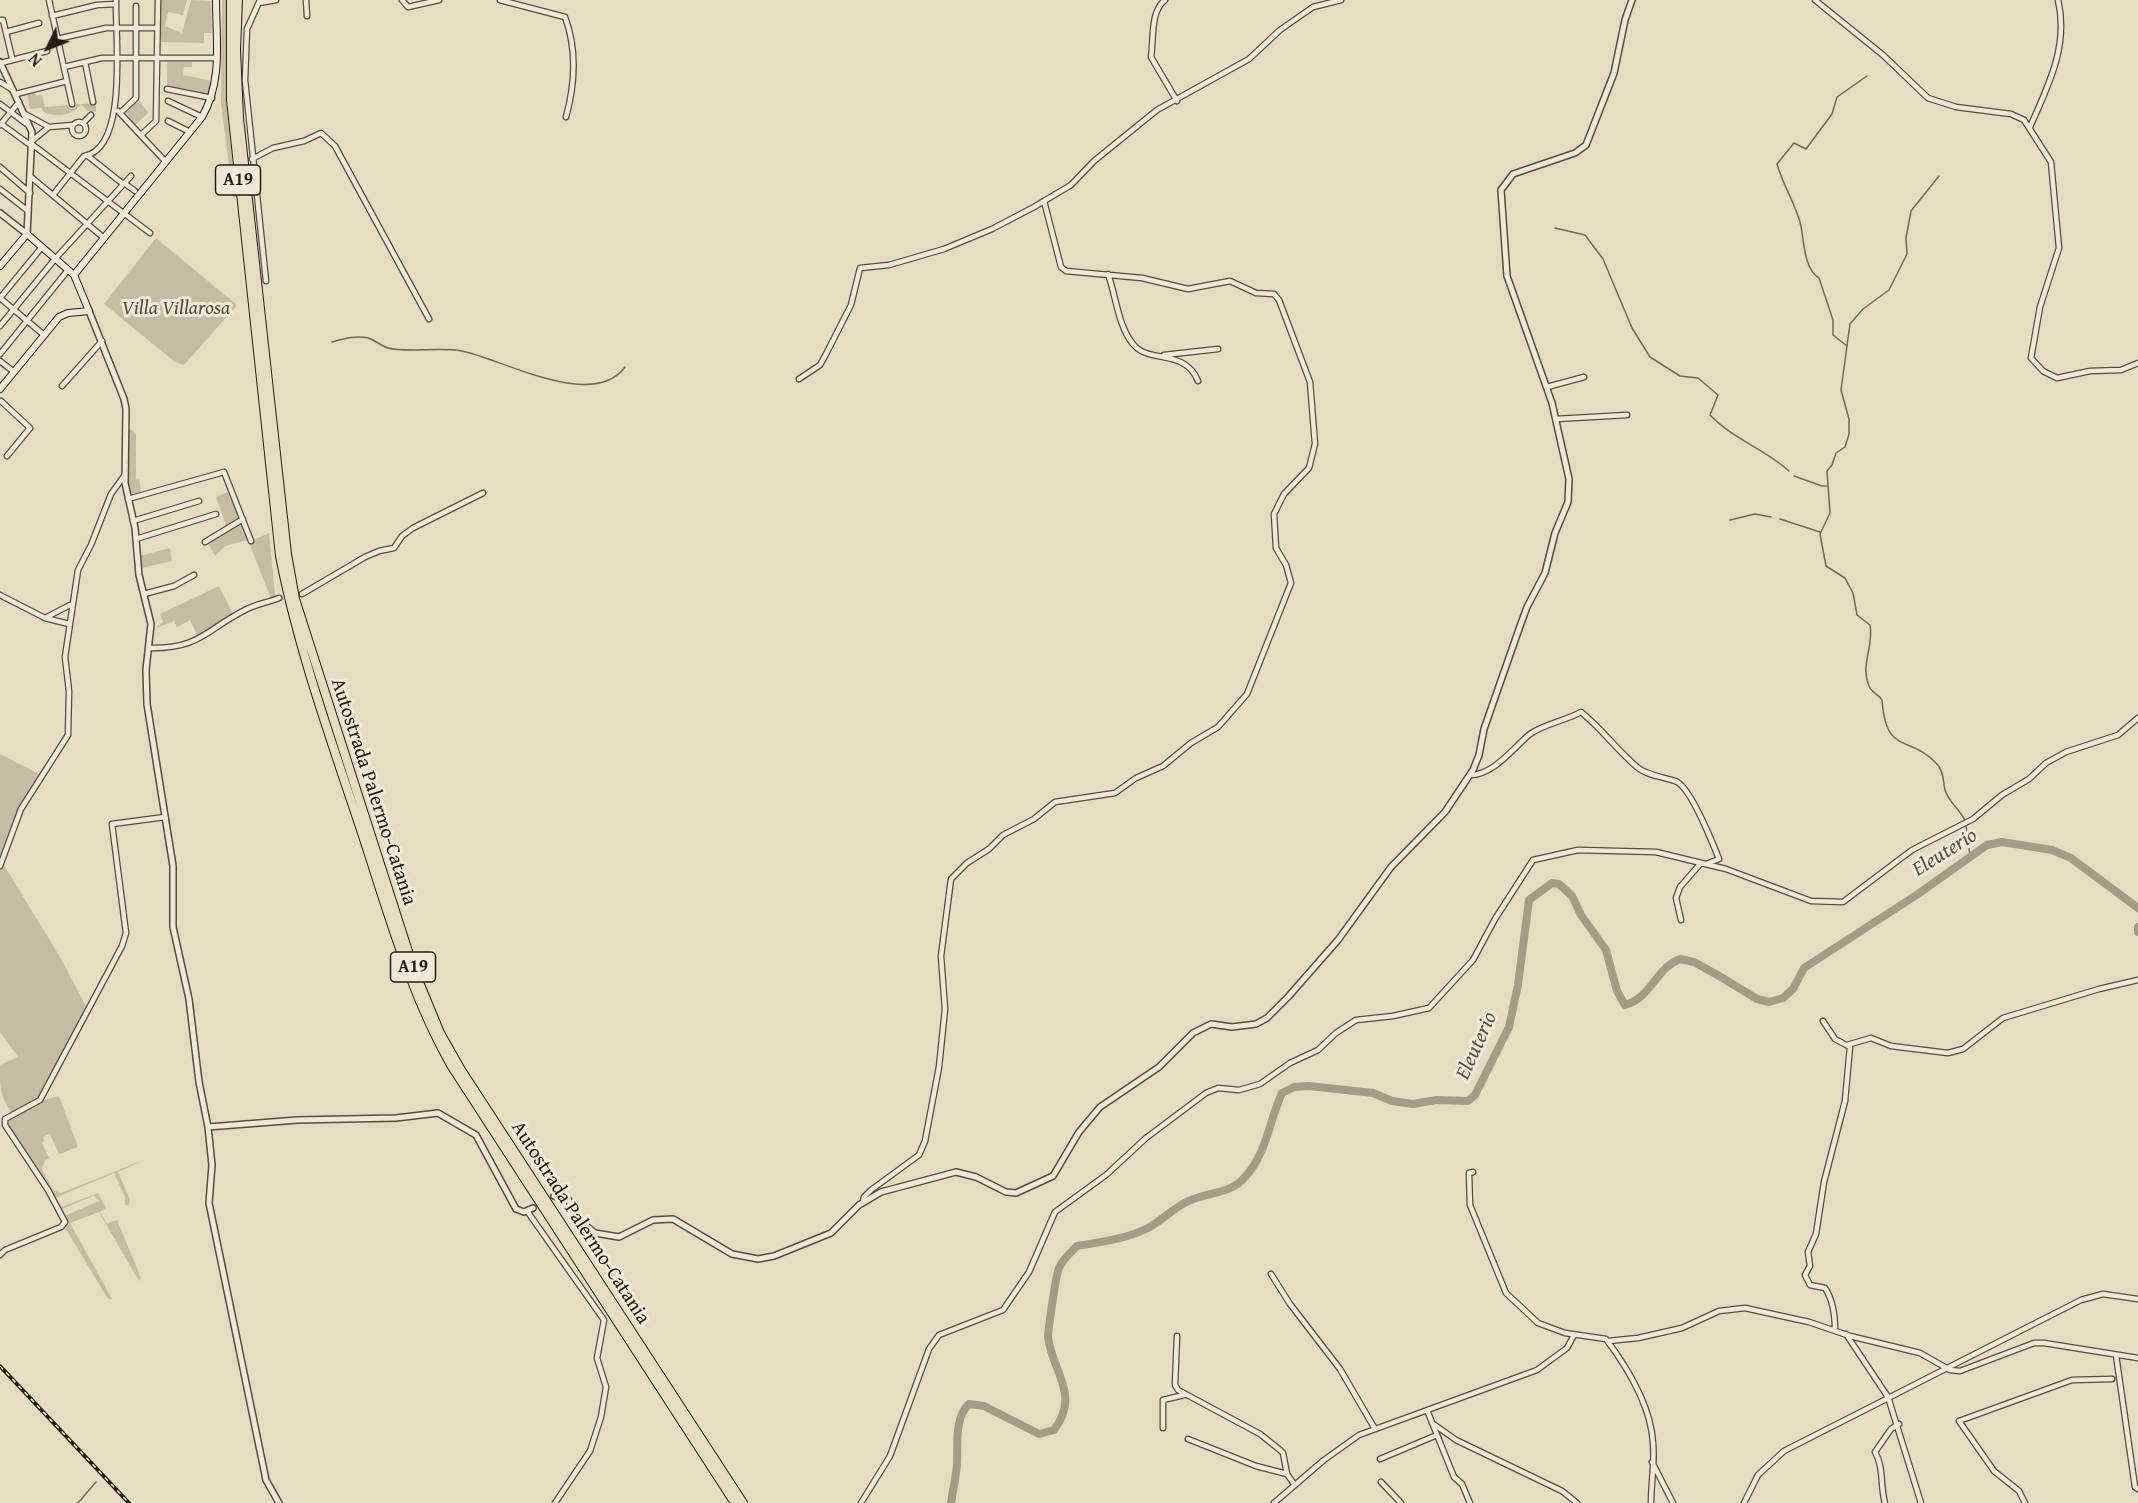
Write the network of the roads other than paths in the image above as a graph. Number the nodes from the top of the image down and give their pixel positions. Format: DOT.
graph roads {
  1 [pos="49,0"];
  2 [pos="158,0"];
  3 [pos="216,0"];
  4 [pos="231,0"];
  5 [pos="238,0"];
  6 [pos="276,0"];
  7 [pos="306,0"];
  8 [pos="402,0"];
  9 [pos="439,0"];
  10 [pos="500,0"];
  11 [pos="1165,0"];
  12 [pos="1341,0"];
  13 [pos="1632,0"];
  14 [pos="1815,0"];
  15 [pos="2058,0"];
  16 [pos="260,1"];
  17 [pos="116,2"];
  18 [pos="136,6"];
  19 [pos="52,16"];
  20 [pos="307,16"];
  21 [pos="0,20"];
  22 [pos="39,23"];
  23 [pos="116,28"];
  24 [pos="137,28"];
  25 [pos="156,28"];
  26 [pos="6,32"];
  27 [pos="57,39"];
  28 [pos="48,51"];
  29 [pos="12,58"];
  30 [pos="156,58"];
  31 [pos="216,58"];
  32 [pos="116,59"];
  33 [pos="136,59"];
  34 [pos="85,62"];
  35 [pos="1,64"];
  36 [pos="64,67"];
  37 [pos="0,81"];
  38 [pos="67,81"];
  39 [pos="168,89"];
  40 [pos="16,93"];
  41 [pos="212,98"];
  42 [pos="20,101"];
  43 [pos="168,101"];
  44 [pos="1177,101"];
  45 [pos="93,102"];
  46 [pos="0,104"];
  47 [pos="72,104"];
  48 [pos="115,108"];
  49 [pos="11,112"];
  50 [pos="120,113"];
  51 [pos="25,114"];
  52 [pos="90,115"];
  53 [pos="202,117"];
  54 [pos="566,117"];
  55 [pos="168,121"];
  56 [pos="83,123"];
  57 [pos="0,124"];
  58 [pos="73,124"];
  59 [pos="30,127"];
  60 [pos="49,127"];
  61 [pos="2030,127"];
  62 [pos="190,132"];
  63 [pos="141,135"];
  64 [pos="33,144"];
  65 [pos="86,155"];
  66 [pos="252,159"];
  67 [pos="165,161"];
  68 [pos="0,167"];
  69 [pos="70,173"];
  70 [pos="130,176"];
  71 [pos="31,177"];
  72 [pos="124,183"];
  73 [pos="0,189"];
  74 [pos="135,191"];
  75 [pos="30,193"];
  76 [pos="53,195"];
  77 [pos="108,201"];
  78 [pos="1044,201"];
  79 [pos="28,211"];
  80 [pos="0,213"];
  81 [pos="124,213"];
  82 [pos="87,224"];
  83 [pos="150,233"];
  84 [pos="27,234"];
  85 [pos="104,238"];
  86 [pos="42,247"];
  87 [pos="55,259"];
  88 [pos="0,266"];
  89 [pos="68,270"];
  90 [pos="1108,274"];
  91 [pos="74,275"];
  92 [pos="266,281"];
  93 [pos="0,298"];
  94 [pos="14,309"];
  95 [pos="90,311"];
  96 [pos="429,319"];
  97 [pos="27,321"];
  98 [pos="0,326"];
  99 [pos="44,335"];
  100 [pos="102,341"];
  101 [pos="1218,349"];
  102 [pos="0,354"];
  103 [pos="1161,356"];
  104 [pos="0,361"];
  105 [pos="2138,363"];
  106 [pos="14,372"];
  107 [pos="1584,377"];
  108 [pos="800,379"];
  109 [pos="1198,381"];
  110 [pos="62,386"];
  111 [pos="1546,387"];
  112 [pos="0,389"];
  113 [pos="1,401"];
  114 [pos="1627,415"];
  115 [pos="1556,419"];
  116 [pos="7,456"];
  117 [pos="124,476"];
  118 [pos="483,493"];
  119 [pos="128,499"];
  120 [pos="199,501"];
  121 [pos="216,514"];
  122 [pos="243,519"];
  123 [pos="133,521"];
  124 [pos="136,539"];
  125 [pos="251,541"];
  126 [pos="205,542"];
  127 [pos="194,575"];
  128 [pos="144,594"];
  129 [pos="302,594"];
  130 [pos="0,595"];
  131 [pos="279,598"];
  132 [pos="70,605"];
  133 [pos="56,615"];
  134 [pos="45,618"];
  135 [pos="59,622"];
  136 [pos="69,624"];
  137 [pos="149,648"];
  138 [pos="2138,718"];
  139 [pos="1470,775"];
  140 [pos="165,817"];
  141 [pos="1703,864"];
  142 [pos="0,866"];
  143 [pos="1681,920"];
  144 [pos="2138,980"];
  145 [pos="1823,1021"];
  146 [pos="1847,1045"];
  147 [pos="208,1127"];
  148 [pos="1473,1172"];
  149 [pos="554,1196"];
  150 [pos="863,1202"];
  151 [pos="530,1209"];
  152 [pos="0,1255"];
  153 [pos="1272,1274"];
  154 [pos="2138,1299"];
  155 [pos="1835,1330"];
  156 [pos="1846,1334"];
  157 [pos="1574,1335"];
  158 [pos="1177,1336"];
  159 [pos="1608,1341"];
  160 [pos="2116,1355"];
  161 [pos="2138,1358"];
  162 [pos="1946,1366"];
  163 [pos="2112,1379"];
  164 [pos="1184,1395"];
  165 [pos="1888,1396"];
  166 [pos="1427,1410"];
  167 [pos="1432,1423"];
  168 [pos="1899,1424"];
  169 [pos="1163,1428"];
  170 [pos="1375,1429"];
  171 [pos="1437,1435"];
  172 [pos="1188,1438"];
  173 [pos="1380,1459"];
  174 [pos="1652,1462"];
  175 [pos="1287,1474"];
  176 [pos="1381,1482"];
  177 [pos="1294,1484"];
  178 [pos="2138,1489"];
  179 [pos="279,1503"];
  180 [pos="555,1503"];
  181 [pos="735,1503"];
  182 [pos="743,1503"];
  183 [pos="861,1503"];
  184 [pos="1274,1503"];
  185 [pos="1401,1503"];
  186 [pos="1470,1503"];
  187 [pos="1577,1503"];
  188 [pos="1651,1503"];
  189 [pos="1672,1503"];
  190 [pos="1744,1503"];
  191 [pos="1885,1503"];
  192 [pos="1922,1503"];
  193 [pos="2025,1503"];
  1 -- 19 [label="street"];
  2 -- 25 [label="street"];
  3 -- 31 [label="main road"];
  4 -- 181 [label="highway, Autostrada Palermo-Catania / A19"];
  5 -- 182 [label="highway, Autostrada Palermo-Catania / A19"];
  6 -- 16 [label="street"];
  7 -- 20 [label="street"];
  8 -- 9 [label="street"];
  10 -- 54 [label="street"];
  11 -- 44 [label="street"];
  12 -- 44 [label="street"];
  13 -- 111 [label="street"];
  14 -- 61 [label="street"];
  15 -- 61 [label="street"];
  16 -- 66 [label="street"];
  17 -- 19 [label="street"];
  17 -- 23 [label="street"];
  18 -- 24 [label="street"];
  19 -- 27 [label="street"];
  21 -- 26 [label="street"];
  22 -- 26 [label="street"];
  23 -- 24 [label="street"];
  23 -- 27 [label="street"];
  23 -- 32 [label="street"];
  24 -- 25 [label="street"];
  24 -- 33 [label="street"];
  25 -- 30 [label="street"];
  26 -- 29 [label="street"];
  27 -- 36 [label="street"];
  28 -- 29 [label="street"];
  29 -- 35 [label="street"];
  30 -- 31 [label="street"];
  30 -- 33 [label="street"];
  30 -- 63 [label="street"];
  31 -- 41 [label="main road"];
  32 -- 33 [label="street"];
  32 -- 34 [label="street"];
  32 -- 48 [label="street"];
  33 -- 50 [label="street"];
  34 -- 36 [label="street"];
  34 -- 45 [label="street"];
  35 -- 40 [label="street"];
  36 -- 38 [label="street"];
  37 -- 40 [label="street"];
  38 -- 40 [label="street"];
  38 -- 47 [label="street"];
  39 -- 41 [label="street"];
  40 -- 42 [label="street"];
  41 -- 53 [label="main road"];
  42 -- 49 [label="street"];
  42 -- 51 [label="street"];
  43 -- 53 [label="street"];
  44 -- 78 [label="street"];
  46 -- 49 [label="street"];
  48 -- 50 [label="street"];
  48 -- 65 [label="street"];
  49 -- 57 [label="street"];
  49 -- 59 [label="street"];
  50 -- 63 [label="street"];
  51 -- 59 [label="street"];
  51 -- 60 [label="street"];
  52 -- 56 [label="street"];
  53 -- 62 [label="main road"];
  55 -- 62 [label="street"];
  56 -- 58 [label="street"];
  56 -- 58 [label="street"];
  57 -- 64 [label="street"];
  58 -- 60 [label="street"];
  59 -- 64 [label="street"];
  60 -- 64 [label="street"];
  61 -- 105 [label="street"];
  62 -- 67 [label="main road"];
  63 -- 67 [label="street"];
  64 -- 69 [label="street"];
  64 -- 71 [label="street"];
  65 -- 69 [label="street"];
  65 -- 72 [label="street"];
  66 -- 92 [label="street"];
  66 -- 96 [label="street"];
  67 -- 81 [label="main road"];
  68 -- 75 [label="street"];
  69 -- 76 [label="street"];
  69 -- 77 [label="street"];
  70 -- 72 [label="street"];
  71 -- 75 [label="street"];
  71 -- 76 [label="street"];
  72 -- 74 [label="street"];
  72 -- 77 [label="street"];
  73 -- 79 [label="street"];
  75 -- 79 [label="street"];
  76 -- 82 [label="street"];
  77 -- 81 [label="street"];
  77 -- 82 [label="street"];
  78 -- 90 [label="street"];
  78 -- 108 [label="street"];
  79 -- 84 [label="street"];
  80 -- 84 [label="street"];
  81 -- 83 [label="street"];
  81 -- 85 [label="main road"];
  82 -- 85 [label="street"];
  82 -- 87 [label="street"];
  84 -- 86 [label="main road"];
  84 -- 88 [label="main road"];
  85 -- 91 [label="main road"];
  86 -- 87 [label="main road"];
  86 -- 93 [label="street"];
  87 -- 89 [label="main road"];
  87 -- 94 [label="street"];
  89 -- 91 [label="main road"];
  89 -- 97 [label="street"];
  90 -- 103 [label="street"];
  90 -- 150 [label="street"];
  91 -- 95 [label="main road"];
  93 -- 94 [label="street"];
  94 -- 97 [label="street"];
  94 -- 98 [label="street"];
  95 -- 99 [label="main road"];
  95 -- 100 [label="street"];
  97 -- 99 [label="street"];
  97 -- 102 [label="street"];
  99 -- 106 [label="main road"];
  100 -- 110 [label="street"];
  100 -- 117 [label="street"];
  101 -- 103 [label="street"];
  103 -- 109 [label="street"];
  104 -- 106 [label="street"];
  106 -- 112 [label="main road"];
  107 -- 111 [label="street"];
  111 -- 115 [label="street"];
  113 -- 116 [label="street"];
  114 -- 115 [label="street"];
  115 -- 139 [label="street"];
  117 -- 119 [label="street"];
  117 -- 132 [label="street"];
  118 -- 129 [label="street"];
  119 -- 122 [label="street"];
  119 -- 123 [label="street"];
  120 -- 123 [label="street"];
  121 -- 124 [label="street"];
  122 -- 125 [label="street"];
  122 -- 126 [label="street"];
  123 -- 124 [label="street"];
  124 -- 128 [label="street"];
  127 -- 128 [label="street"];
  128 -- 137 [label="street"];
  130 -- 134 [label="street"];
  131 -- 137 [label="street"];
  132 -- 133 [label="street"];
  132 -- 136 [label="street"];
  133 -- 134 [label="street"];
  133 -- 135 [label="street"];
  134 -- 135 [label="street"];
  135 -- 136 [label="street"];
  136 -- 142 [label="street"];
  137 -- 140 [label="street"];
  138 -- 141 [label="street"];
  139 -- 141 [label="street"];
  139 -- 150 [label="street"];
  140 -- 147 [label="street"];
  140 -- 152 [label="street"];
  141 -- 143 [label="street"];
  141 -- 183 [label="street"];
  144 -- 146 [label="street"];
  145 -- 146 [label="street"];
  146 -- 155 [label="street"];
  147 -- 151 [label="street"];
  147 -- 179 [label="street"];
  148 -- 157 [label="street"];
  149 -- 150 [label="street"];
  151 -- 180 [label="street"];
  153 -- 170 [label="street"];
  154 -- 162 [label="street"];
  155 -- 156 [label="street"];
  155 -- 159 [label="street"];
  156 -- 162 [label="street"];
  156 -- 165 [label="street"];
  157 -- 159 [label="street"];
  157 -- 166 [label="street"];
  158 -- 164 [label="street"];
  159 -- 174 [label="street"];
  160 -- 161 [label="street"];
  160 -- 162 [label="street"];
  160 -- 178 [label="street"];
  162 -- 165 [label="street"];
  163 -- 193 [label="street"];
  164 -- 169 [label="street"];
  164 -- 175 [label="street"];
  165 -- 168 [label="street"];
  165 -- 190 [label="street"];
  166 -- 167 [label="street"];
  166 -- 170 [label="street"];
  167 -- 171 [label="street"];
  167 -- 187 [label="street"];
  168 -- 191 [label="street"];
  168 -- 192 [label="street"];
  170 -- 177 [label="street"];
  171 -- 173 [label="street"];
  171 -- 186 [label="street"];
  172 -- 175 [label="street"];
  174 -- 188 [label="street"];
  174 -- 189 [label="street"];
  175 -- 177 [label="street"];
  176 -- 185 [label="street"];
  177 -- 184 [label="street"];
}
